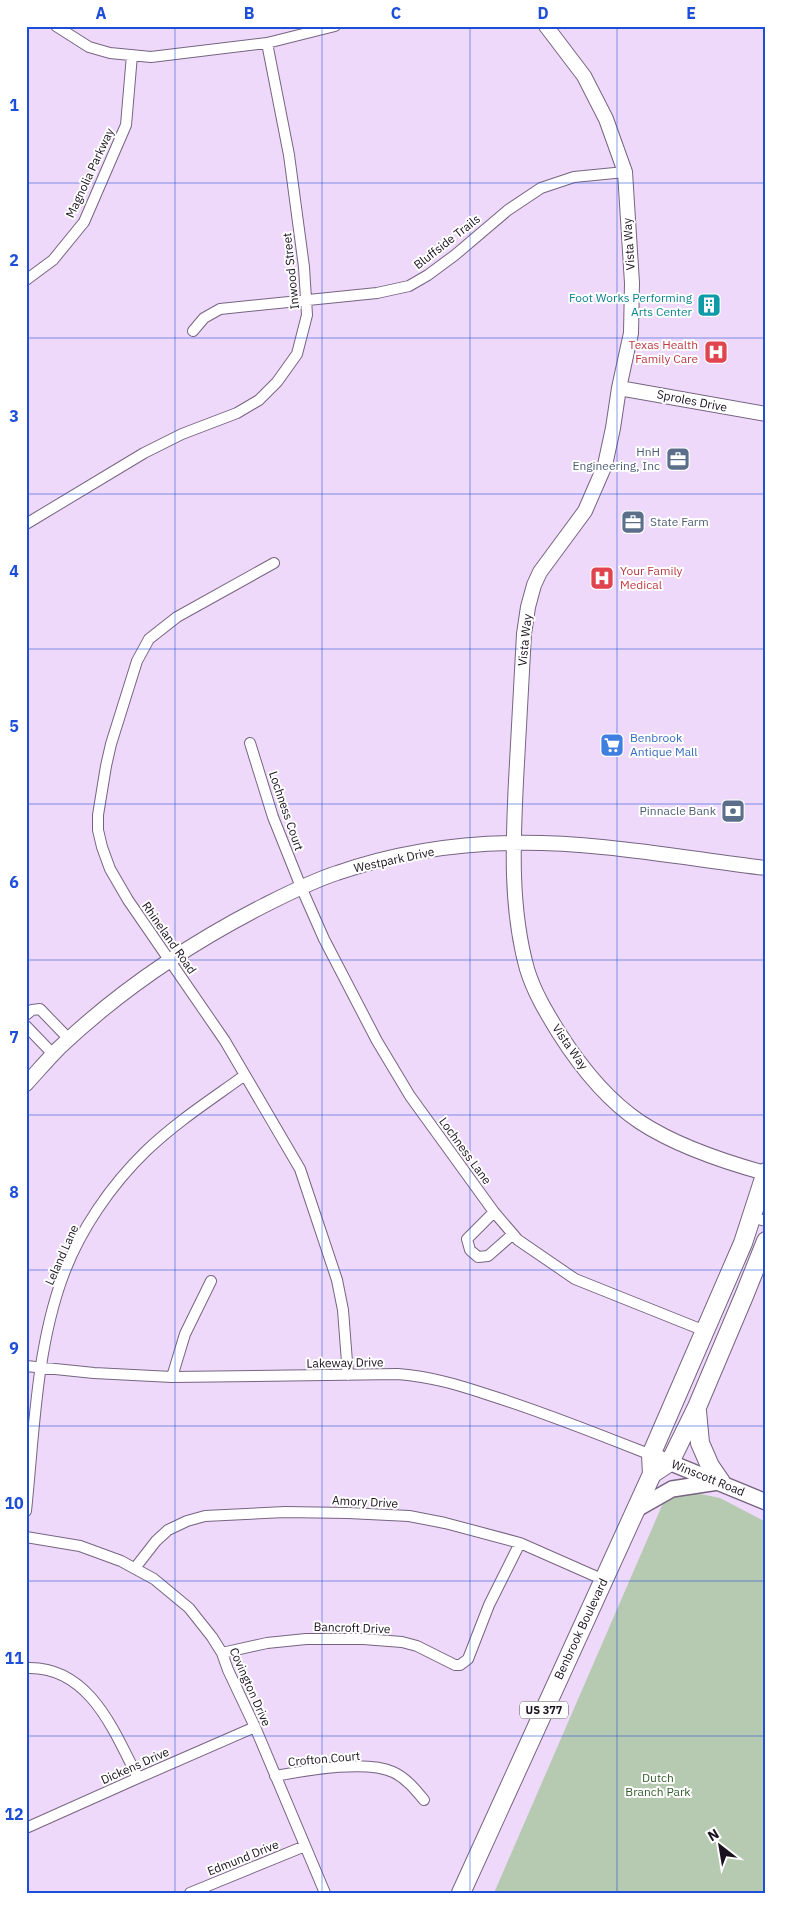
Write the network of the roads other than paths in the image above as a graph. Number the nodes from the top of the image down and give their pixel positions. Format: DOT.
graph roads {
  1 [pos="56,26"];
  2 [pos="335,26"];
  3 [pos="546,26"];
  4 [pos="267,43"];
  5 [pos="132,55"];
  6 [pos="625,172"];
  7 [pos="26,280"];
  8 [pos="306,300"];
  9 [pos="193,331"];
  10 [pos="619,388"];
  11 [pos="766,414"];
  12 [pos="26,524"];
  13 [pos="274,563"];
  14 [pos="250,743"];
  15 [pos="512,843"];
  16 [pos="766,868"];
  17 [pos="301,887"];
  18 [pos="171,961"];
  19 [pos="26,1014"];
  20 [pos="26,1026"];
  21 [pos="69,1039"];
  22 [pos="53,1054"];
  23 [pos="245,1075"];
  24 [pos="26,1084"];
  25 [pos="766,1172"];
  26 [pos="494,1212"];
  27 [pos="759,1219"];
  28 [pos="513,1234"];
  29 [pos="766,1241"];
  30 [pos="211,1281"];
  31 [pos="705,1331"];
  32 [pos="26,1366"];
  33 [pos="41,1367"];
  34 [pos="348,1375"];
  35 [pos="172,1377"];
  36 [pos="696,1407"];
  37 [pos="650,1455"];
  38 [pos="670,1462"];
  39 [pos="652,1474"];
  40 [pos="721,1482"];
  41 [pos="766,1502"];
  42 [pos="635,1510"];
  43 [pos="26,1511"];
  44 [pos="26,1537"];
  45 [pos="520,1543"];
  46 [pos="136,1568"];
  47 [pos="604,1580"];
  48 [pos="222,1653"];
  49 [pos="26,1668"];
  50 [pos="255,1727"];
  51 [pos="275,1776"];
  52 [pos="138,1778"];
  53 [pos="424,1800"];
  54 [pos="26,1828"];
  55 [pos="305,1846"];
  56 [pos="190,1893"];
  57 [pos="325,1893"];
  58 [pos="461,1893"];
  1 -- 5 [label="street"];
  2 -- 4 [label="street"];
  3 -- 6 [label="street, Vista Way"];
  4 -- 5 [label="street"];
  4 -- 8 [label="street, Inwood Street"];
  5 -- 7 [label="street, Magnolia Parkway"];
  6 -- 8 [label="street, Bluffside Trails"];
  6 -- 10 [label="street, Vista Way"];
  8 -- 9 [label="street, Bluffside Trails"];
  8 -- 12 [label="street, Inwood Street"];
  10 -- 11 [label="street, Sproles Drive"];
  10 -- 15 [label="street, Vista Way"];
  13 -- 18 [label="street, Rhineland Road"];
  14 -- 17 [label="street, Lochness Court"];
  15 -- 16 [label="street, Westpark Drive"];
  15 -- 17 [label="street, Westpark Drive"];
  15 -- 25 [label="street, Vista Way"];
  17 -- 18 [label="street, Westpark Drive"];
  17 -- 26 [label="street, Lochness Lane"];
  18 -- 21 [label="street, Westpark Drive"];
  18 -- 23 [label="street, Rhineland Road"];
  19 -- 21 [label="street"];
  20 -- 22 [label="street"];
  21 -- 22 [label="street, Westpark Drive"];
  22 -- 24 [label="street, Westpark Drive"];
  23 -- 33 [label="street, Leland Lane"];
  23 -- 34 [label="street, Rhineland Road"];
  25 -- 27 [label="highway"];
  26 -- 28 [label="street, Lochness Lane"];
  26 -- 28 [label="street"];
  27 -- 31 [label="highway"];
  28 -- 31 [label="street, Lochness Lane"];
  29 -- 36 [label="highway"];
  30 -- 35 [label="street"];
  31 -- 37 [label="highway"];
  32 -- 33 [label="street, Lakeway Drive"];
  33 -- 35 [label="street, Lakeway Drive"];
  33 -- 43 [label="street, Leland Lane"];
  34 -- 35 [label="street, Lakeway Drive"];
  34 -- 37 [label="street, Lakeway Drive"];
  36 -- 38 [label="highway"];
  36 -- 40 [label="highway"];
  37 -- 38 [label="main road, Winscott Road"];
  37 -- 39 [label="highway"];
  38 -- 39 [label="highway"];
  38 -- 40 [label="main road, Winscott Road"];
  39 -- 42 [label="highway, Benbrook Boulevard / US 377"];
  40 -- 41 [label="main road, Winscott Road"];
  40 -- 42 [label="main road"];
  42 -- 47 [label="highway, Benbrook Boulevard / US 377"];
  44 -- 46 [label="street, Covington Drive"];
  45 -- 46 [label="street, Amory Drive"];
  45 -- 47 [label="street, Amory Drive"];
  45 -- 48 [label="street, Bancroft Drive"];
  46 -- 48 [label="street, Covington Drive"];
  47 -- 58 [label="highway, Benbrook Boulevard / US 377"];
  48 -- 50 [label="street, Covington Drive"];
  49 -- 52 [label="street"];
  50 -- 51 [label="street, Covington Drive"];
  50 -- 52 [label="street, Dickens Drive"];
  51 -- 53 [label="street, Crofton Court"];
  51 -- 55 [label="street, Covington Drive"];
  52 -- 54 [label="street, Dickens Drive"];
  55 -- 56 [label="street, Edmund Drive"];
  55 -- 57 [label="street, Covington Drive"];
}
